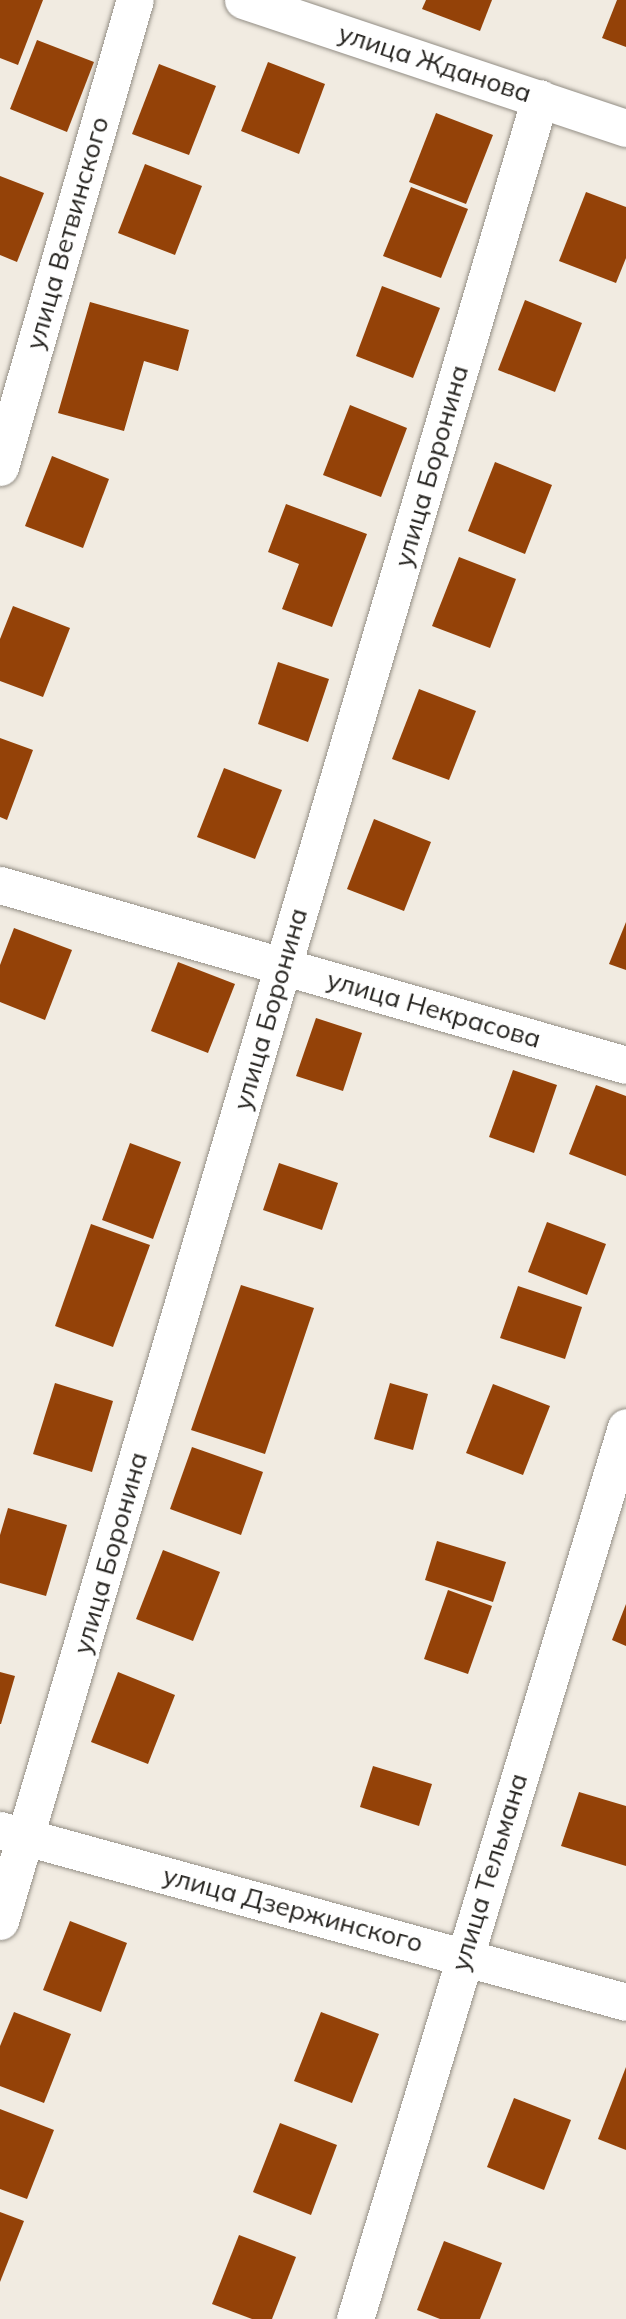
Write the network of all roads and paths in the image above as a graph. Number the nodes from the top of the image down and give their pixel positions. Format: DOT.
graph roads {
  1 [pos="135,0"];
  2 [pos="243,0"];
  3 [pos="540,97"];
  4 [pos="626,128"];
  5 [pos="0,467"];
  6 [pos="0,885"];
  7 [pos="283,964"];
  8 [pos="626,1065"];
  9 [pos="626,1427"];
  10 [pos="13,1834"];
  11 [pos="0,1921"];
  12 [pos="463,1955"];
  13 [pos="626,2002"];
  14 [pos="355,2319"];
  1 -- 5 [label="street, улица Ветвинского"];
  2 -- 3 [label="street, улица Жданова"];
  3 -- 4 [label="street, улица Жданова"];
  3 -- 7 [label="street, улица Боронина"];
  6 -- 7 [label="street, улица Некрасова"];
  7 -- 8 [label="street, улица Некрасова"];
  7 -- 10 [label="street, улица Боронина"];
  9 -- 12 [label="street, улица Тельмана"];
  10 -- 11 [label="street, улица Боронина"];
  10 -- 12 [label="street, улица Дзержинского"];
  12 -- 13 [label="street, улица Дзержинского"];
  12 -- 14 [label="street, улица Тельмана"];
}
